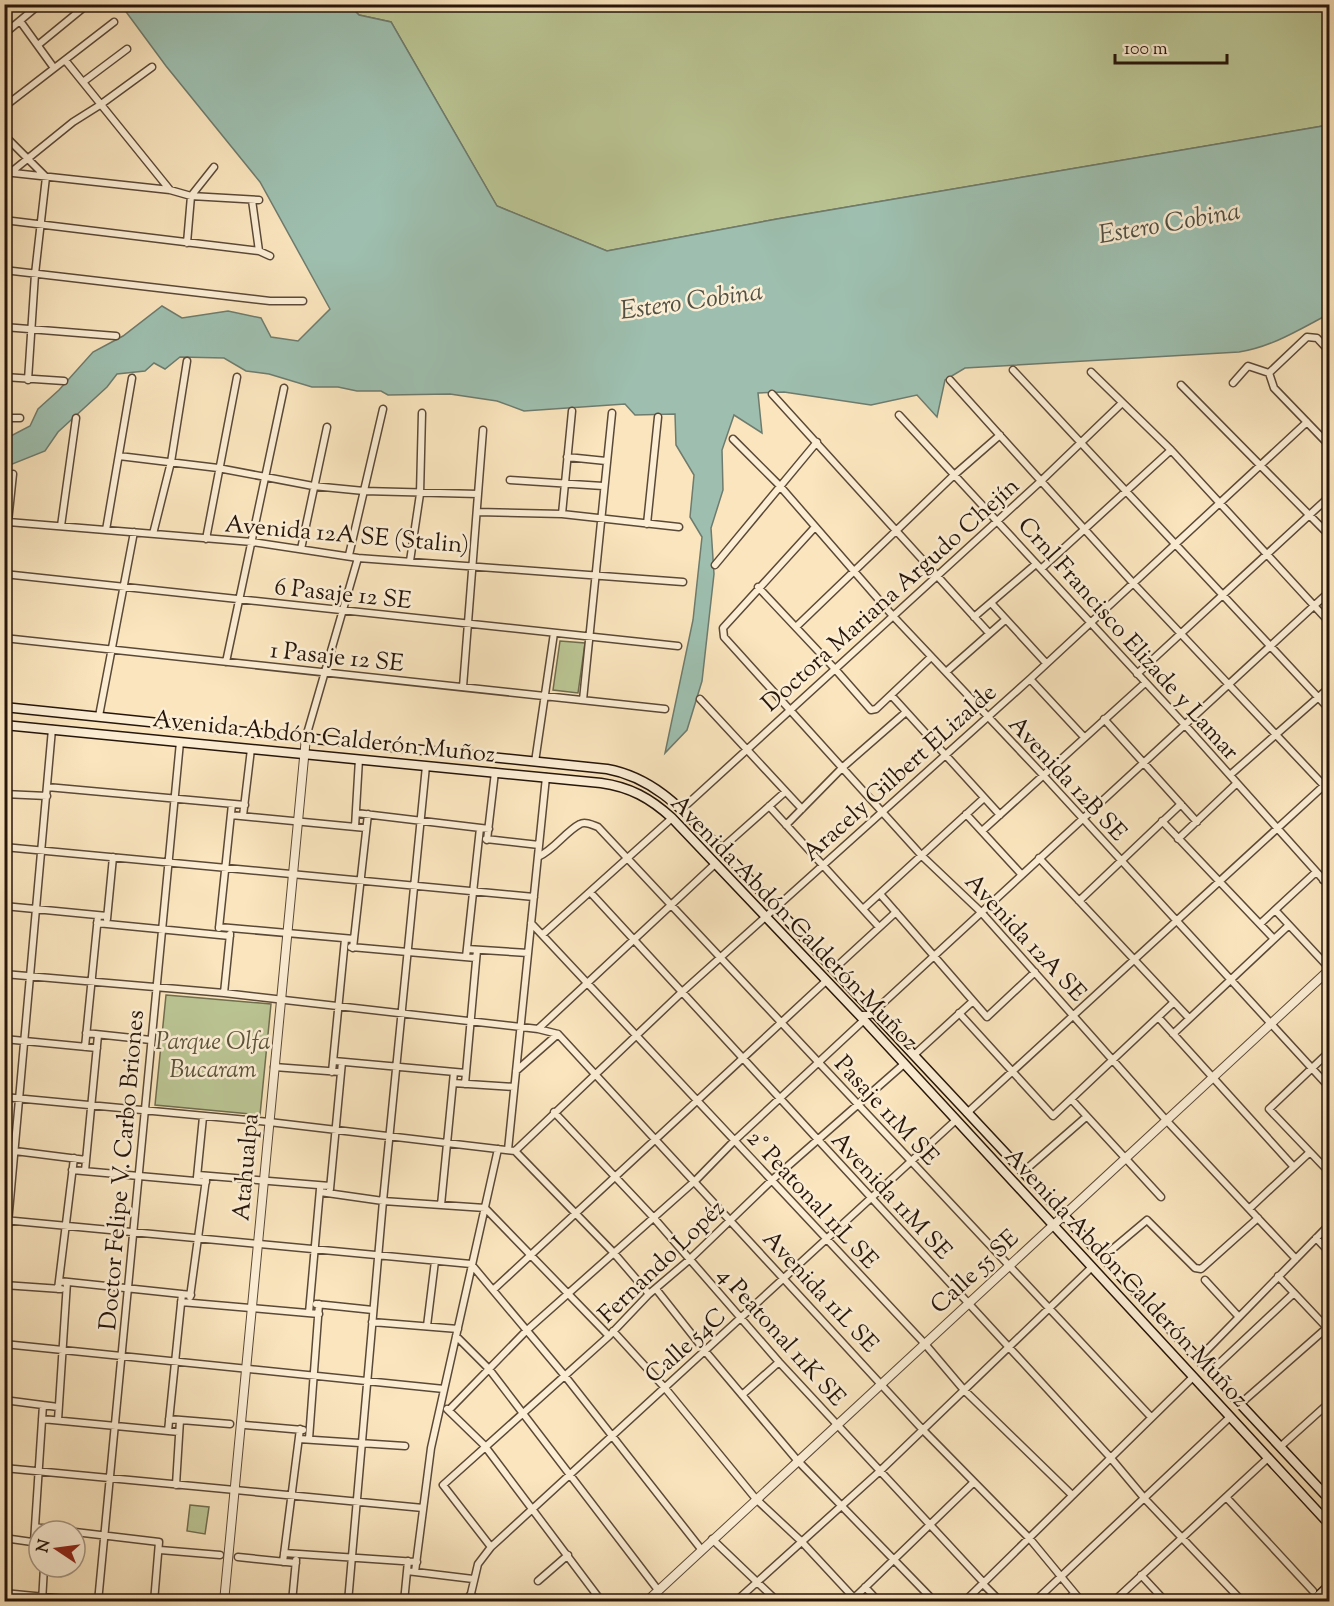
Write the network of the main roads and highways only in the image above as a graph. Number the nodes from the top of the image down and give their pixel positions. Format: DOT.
graph roads {
  1 [pos="4,707"];
  2 [pos="4,725"];
  3 [pos="1329,1500"];
  4 [pos="1329,1525"];
  5 [pos="1329,1585"];
  6 [pos="1329,1598"];
  7 [pos="1312,1602"];
  8 [pos="1326,1602"];
  1 -- 3 [label="main road, Avenida Abdón Calderón Muñoz"];
  2 -- 4 [label="main road, Avenida Abdón Calderón Muñoz"];
  5 -- 7 [label="main road"];
  6 -- 8 [label="main road"];
}
